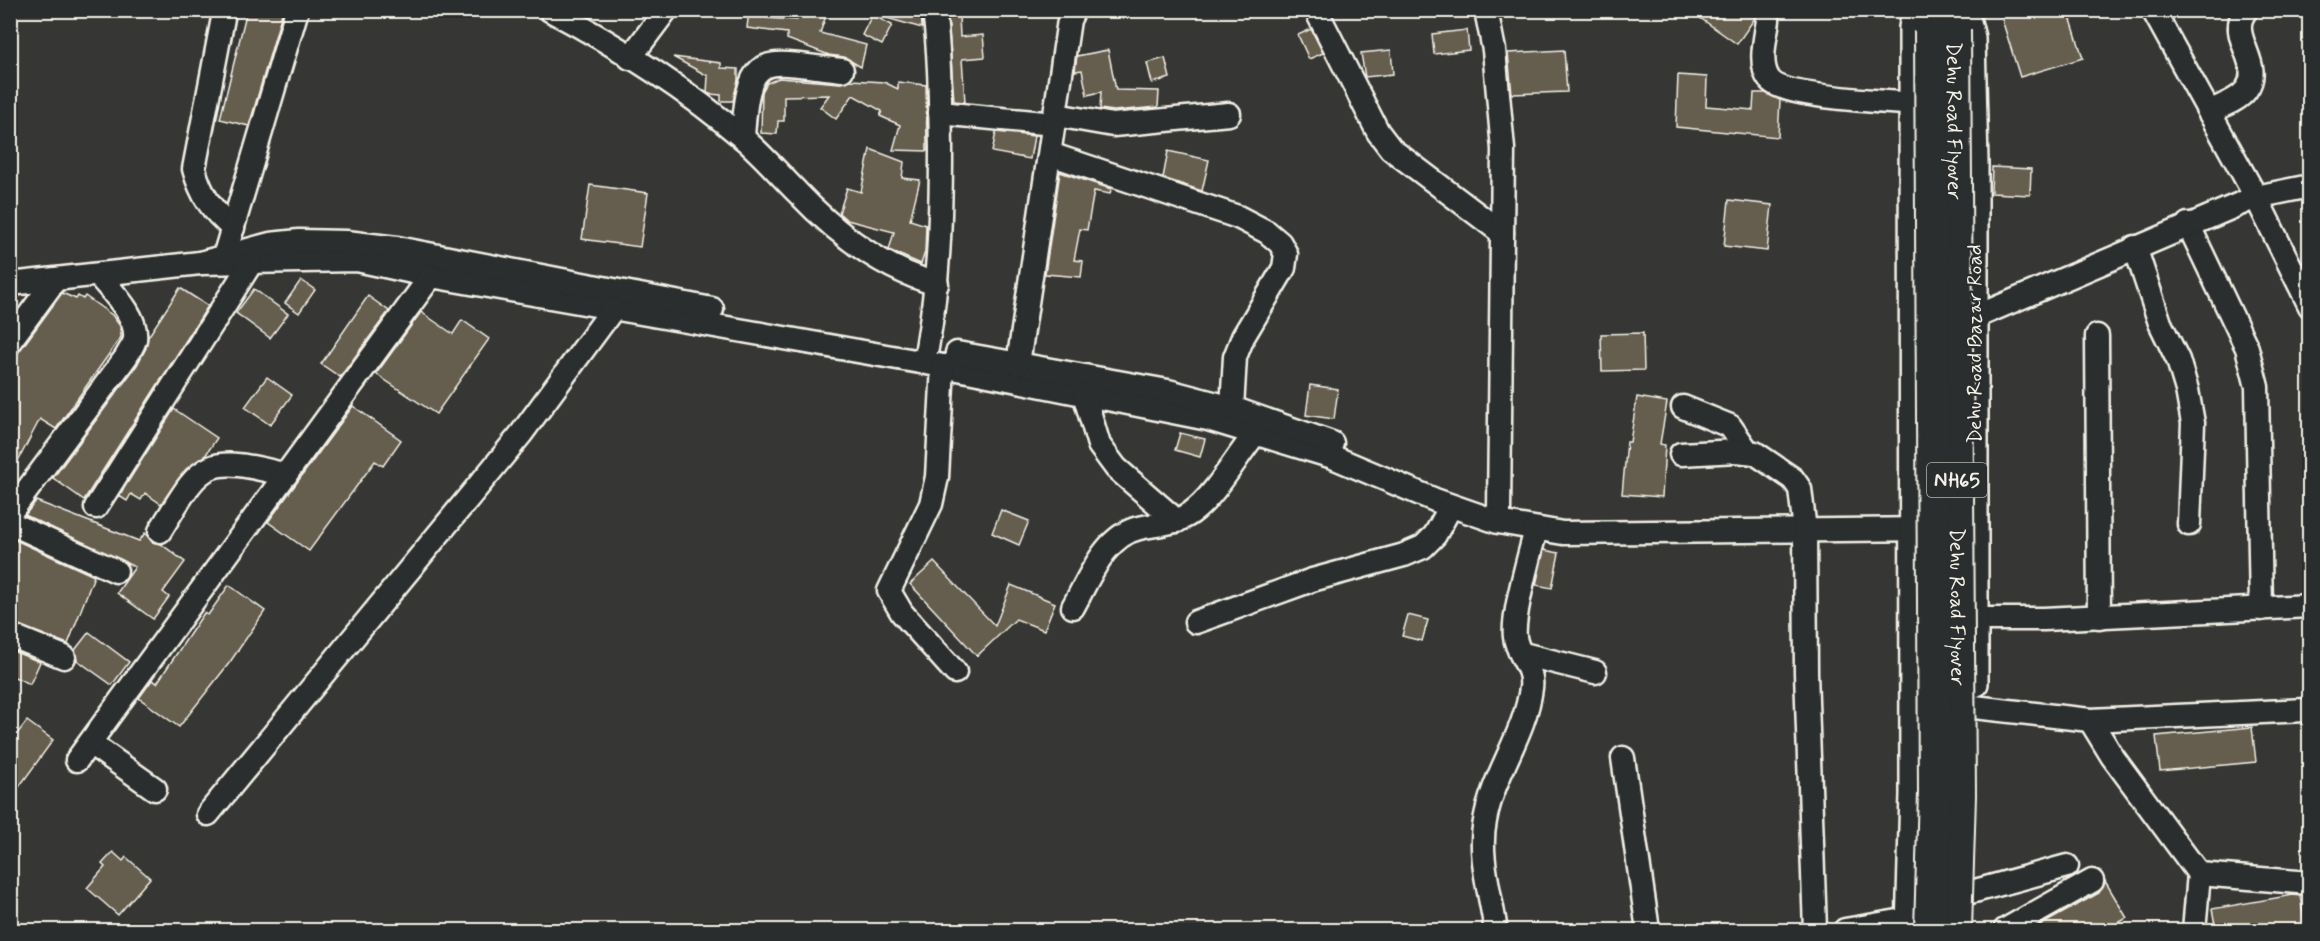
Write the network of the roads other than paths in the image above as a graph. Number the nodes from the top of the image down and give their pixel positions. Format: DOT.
graph roads {
  1 [pos="297,10"];
  2 [pos="550,10"];
  3 [pos="666,10"];
  4 [pos="934,10"];
  5 [pos="1074,10"];
  6 [pos="1316,10"];
  7 [pos="1486,10"];
  8 [pos="2153,10"];
  9 [pos="2246,10"];
  10 [pos="223,18"];
  11 [pos="1768,20"];
  12 [pos="1941,20"];
  13 [pos="630,58"];
  14 [pos="842,70"];
  15 [pos="1912,104"];
  16 [pos="2209,112"];
  17 [pos="940,113"];
  18 [pos="1229,114"];
  19 [pos="1055,120"];
  20 [pos="743,138"];
  21 [pos="1050,154"];
  22 [pos="2310,186"];
  23 [pos="2256,197"];
  24 [pos="2188,224"];
  25 [pos="233,228"];
  26 [pos="1502,233"];
  27 [pos="2135,247"];
  28 [pos="224,257"];
  29 [pos="200,263"];
  30 [pos="251,263"];
  31 [pos="99,276"];
  32 [pos="431,276"];
  33 [pos="56,280"];
  34 [pos="10,284"];
  35 [pos="937,284"];
  36 [pos="2310,306"];
  37 [pos="613,309"];
  38 [pos="691,313"];
  39 [pos="1973,318"];
  40 [pos="2097,336"];
  41 [pos="10,341"];
  42 [pos="927,348"];
  43 [pos="1018,364"];
  44 [pos="944,366"];
  45 [pos="1084,394"];
  46 [pos="1683,407"];
  47 [pos="1232,408"];
  48 [pos="1255,434"];
  49 [pos="1748,452"];
  50 [pos="1681,454"];
  51 [pos="286,475"];
  52 [pos="1451,506"];
  53 [pos="96,507"];
  54 [pos="1499,512"];
  55 [pos="10,513"];
  56 [pos="1177,521"];
  57 [pos="10,523"];
  58 [pos="2189,524"];
  59 [pos="1975,526"];
  60 [pos="1536,529"];
  61 [pos="1805,530"];
  62 [pos="1914,530"];
  63 [pos="160,531"];
  64 [pos="1563,533"];
  65 [pos="116,572"];
  66 [pos="2310,606"];
  67 [pos="1072,607"];
  68 [pos="2261,609"];
  69 [pos="2098,617"];
  70 [pos="1974,619"];
  71 [pos="1196,622"];
  72 [pos="10,635"];
  73 [pos="1523,654"];
  74 [pos="64,657"];
  75 [pos="955,672"];
  76 [pos="1595,672"];
  77 [pos="1974,708"];
  78 [pos="2306,710"];
  79 [pos="2090,720"];
  80 [pos="1623,758"];
  81 [pos="155,789"];
  82 [pos="208,814"];
  83 [pos="2067,866"];
  84 [pos="2199,874"];
  85 [pos="2092,881"];
  86 [pos="2310,883"];
  87 [pos="1971,892"];
  88 [pos="1495,925"];
  89 [pos="1917,927"];
  90 [pos="1647,930"];
  91 [pos="1815,930"];
  92 [pos="1845,930"];
  93 [pos="1955,930"];
  94 [pos="1970,930"];
  95 [pos="2005,930"];
  96 [pos="2194,930"];
  1 -- 25 [label="street"];
  2 -- 13 [label="street"];
  3 -- 13 [label="street"];
  4 -- 17 [label="street"];
  5 -- 19 [label="street"];
  6 -- 26 [label="street"];
  7 -- 26 [label="street"];
  8 -- 16 [label="street"];
  9 -- 16 [label="street"];
  10 -- 25 [label="street"];
  11 -- 15 [label="street"];
  12 -- 15 [label="main road"];
  12 -- 39 [label="main road, Dehu Road Bazar Road"];
  12 -- 89 [label="highway, Dehu Road Flyover / NH65, bridge"];
  12 -- 93 [label="highway, Dehu Road Flyover / NH65, bridge"];
  13 -- 20 [label="street"];
  14 -- 20 [label="street"];
  15 -- 62 [label="main road"];
  16 -- 23 [label="street"];
  17 -- 19 [label="street"];
  17 -- 35 [label="street"];
  18 -- 19 [label="street"];
  19 -- 21 [label="street"];
  20 -- 35 [label="street"];
  21 -- 43 [label="street"];
  21 -- 47 [label="street"];
  22 -- 23 [label="street"];
  23 -- 24 [label="street"];
  23 -- 36 [label="street"];
  24 -- 27 [label="street"];
  24 -- 68 [label="street"];
  25 -- 28 [label="street"];
  26 -- 54 [label="street"];
  27 -- 39 [label="street"];
  27 -- 58 [label="street"];
  28 -- 29 [label="street"];
  28 -- 38 [label="street"];
  29 -- 30 [label="street"];
  29 -- 31 [label="street"];
  30 -- 32 [label="street"];
  30 -- 53 [label="street"];
  31 -- 33 [label="street"];
  31 -- 55 [label="street"];
  32 -- 37 [label="street"];
  32 -- 51 [label="street"];
  33 -- 34 [label="street"];
  33 -- 41 [label="street"];
  35 -- 42 [label="street"];
  37 -- 38 [label="street"];
  37 -- 82 [label="street"];
  38 -- 42 [label="street"];
  38 -- 44 [label="street"];
  39 -- 59 [label="main road, Dehu Road Bazar Road"];
  40 -- 69 [label="street"];
  42 -- 43 [label="street"];
  43 -- 47 [label="street"];
  44 -- 45 [label="street"];
  44 -- 75 [label="street"];
  45 -- 48 [label="street"];
  45 -- 56 [label="street"];
  46 -- 49 [label="street"];
  47 -- 54 [label="street"];
  48 -- 52 [label="street"];
  48 -- 56 [label="street"];
  49 -- 50 [label="street"];
  49 -- 61 [label="street"];
  51 -- 63 [label="street"];
  51 -- 81 [label="street"];
  52 -- 60 [label="street"];
  52 -- 71 [label="street"];
  54 -- 64 [label="street"];
  56 -- 67 [label="street"];
  57 -- 65 [label="street"];
  59 -- 62 [label="street"];
  59 -- 70 [label="main road, Dehu Road Bazar Road"];
  60 -- 64 [label="street"];
  60 -- 73 [label="street"];
  61 -- 62 [label="street"];
  61 -- 64 [label="street"];
  61 -- 91 [label="street"];
  62 -- 89 [label="main road"];
  66 -- 68 [label="street"];
  68 -- 69 [label="street"];
  69 -- 70 [label="street"];
  70 -- 77 [label="main road, Dehu Road Bazar Road"];
  72 -- 74 [label="street"];
  73 -- 76 [label="street"];
  73 -- 88 [label="street"];
  77 -- 79 [label="street"];
  77 -- 87 [label="main road, Dehu Road Bazar Road"];
  78 -- 79 [label="street"];
  79 -- 84 [label="street"];
  80 -- 90 [label="street"];
  83 -- 87 [label="street"];
  84 -- 86 [label="street"];
  84 -- 96 [label="street"];
  85 -- 95 [label="street"];
  87 -- 94 [label="main road, Dehu Road Bazar Road"];
  89 -- 92 [label="street"];
}
